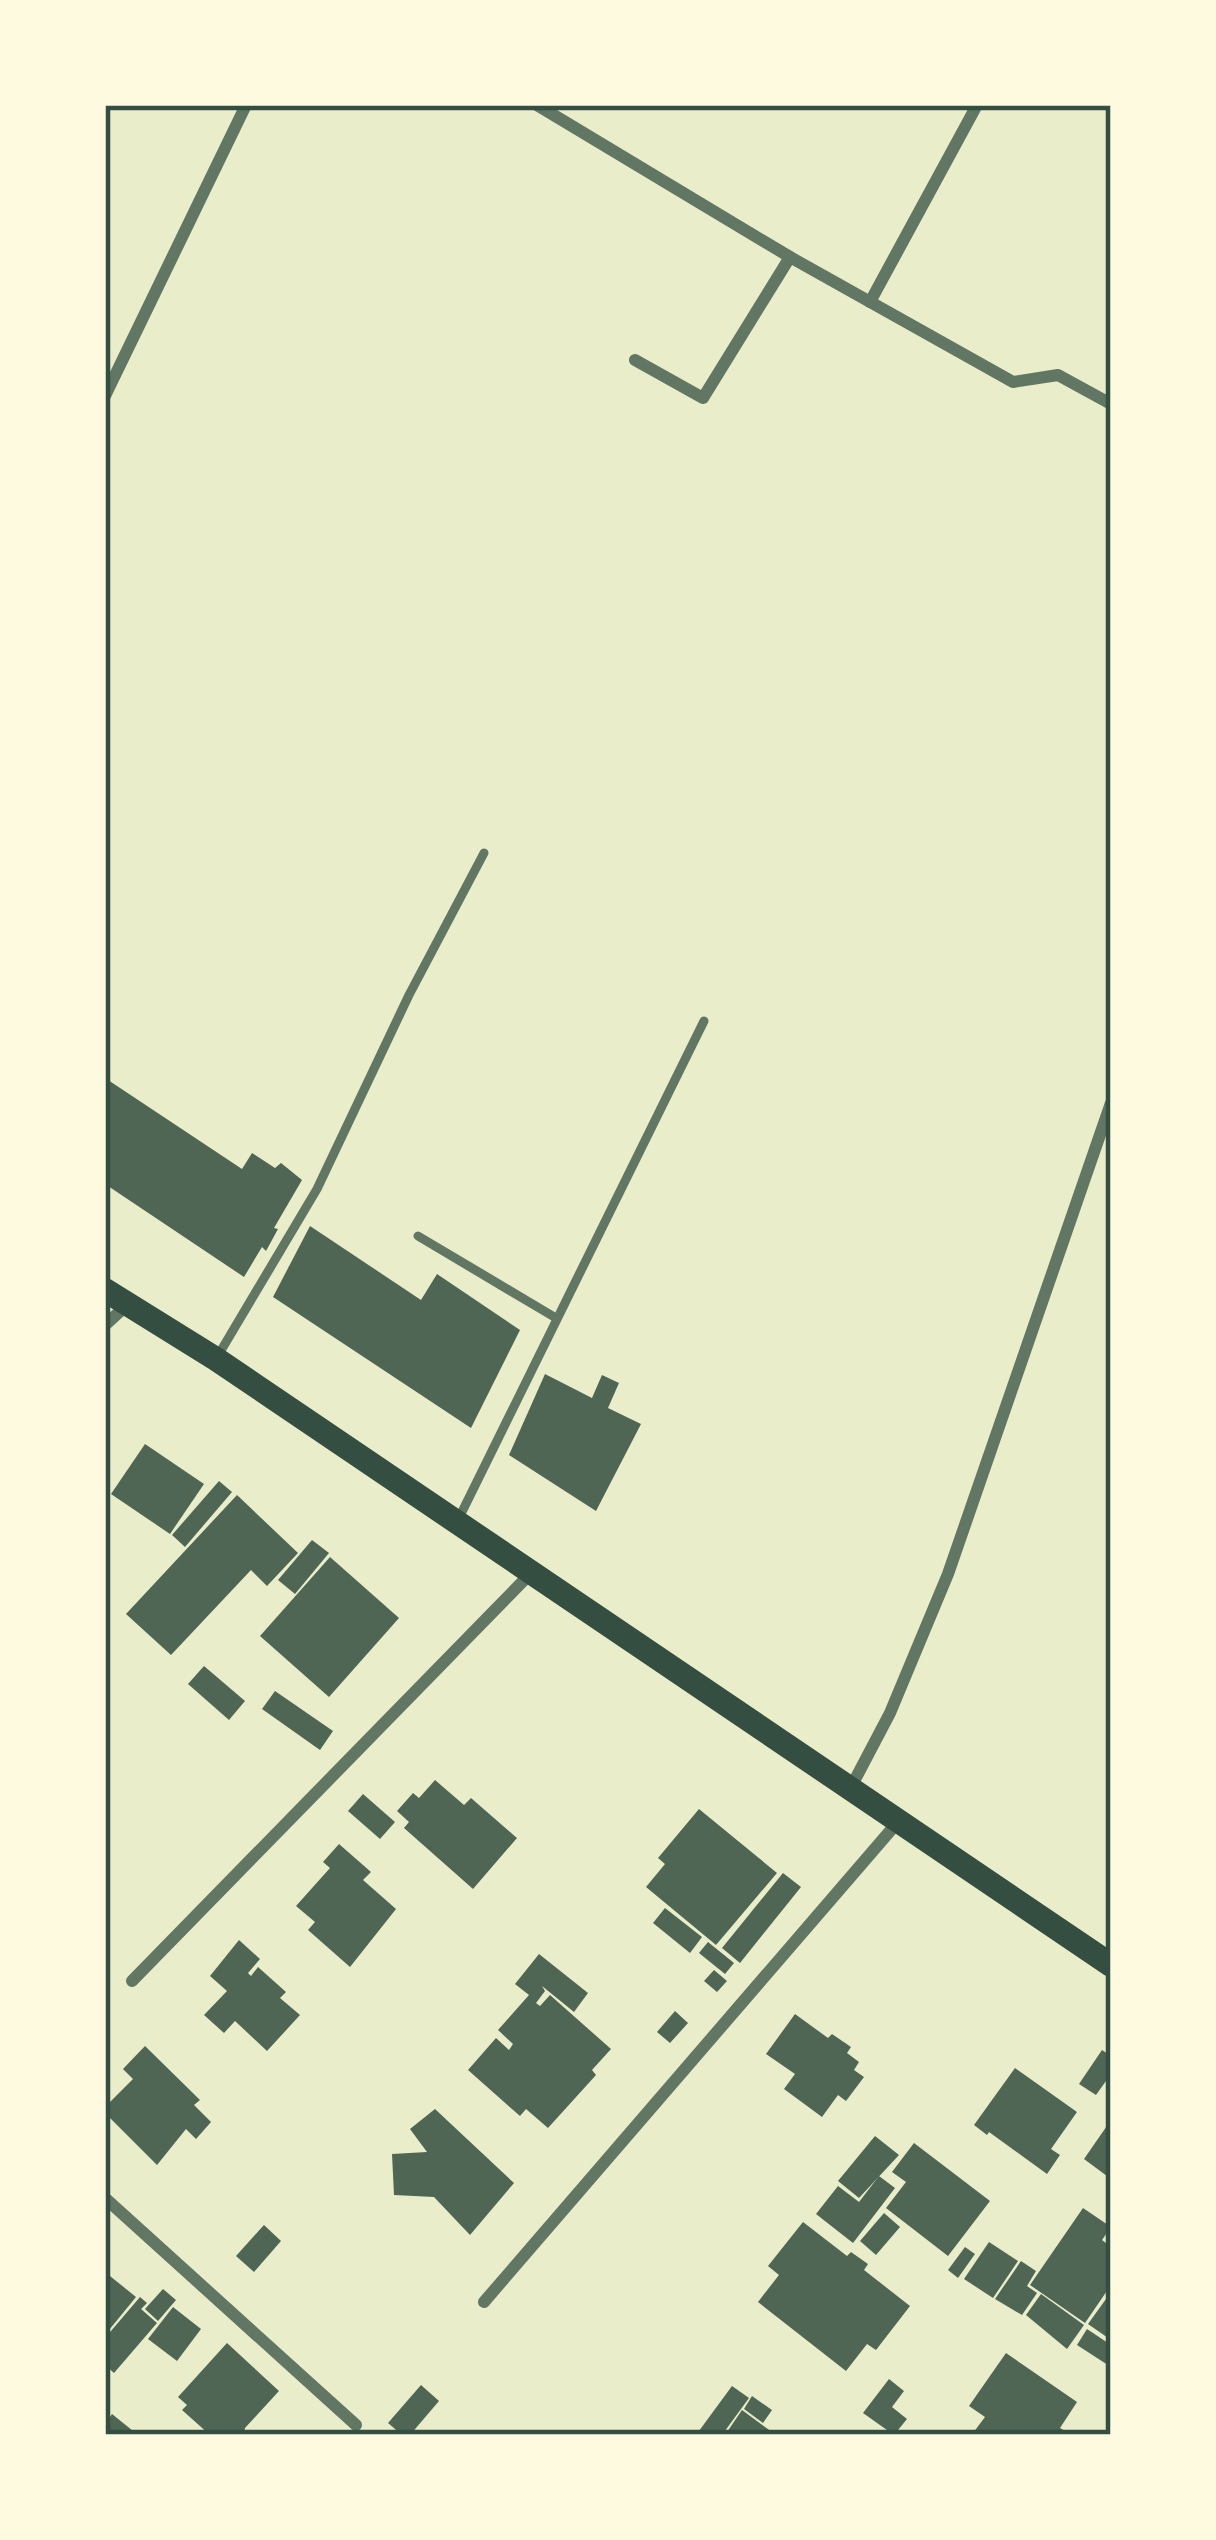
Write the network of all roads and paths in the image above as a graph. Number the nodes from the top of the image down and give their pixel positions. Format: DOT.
graph roads {
  1 [pos="246,105"];
  2 [pos="537,105"];
  3 [pos="977,105"];
  4 [pos="790,256"];
  5 [pos="870,302"];
  6 [pos="635,360"];
  7 [pos="105,396"];
  8 [pos="1111,404"];
  9 [pos="484,853"];
  10 [pos="704,1021"];
  11 [pos="1111,1103"];
  12 [pos="418,1236"];
  13 [pos="105,1289"];
  14 [pos="127,1305"];
  15 [pos="556,1318"];
  16 [pos="105,1325"];
  17 [pos="217,1359"];
  18 [pos="457,1522"];
  19 [pos="531,1573"];
  20 [pos="849,1791"];
  21 [pos="898,1823"];
  22 [pos="1111,1965"];
  23 [pos="132,1981"];
  24 [pos="105,2198"];
  25 [pos="484,2302"];
  26 [pos="356,2425"];
  1 -- 7 [label="street"];
  2 -- 4 [label="street"];
  3 -- 5 [label="street"];
  4 -- 5 [label="street"];
  4 -- 6 [label="street"];
  5 -- 8 [label="street"];
  9 -- 17 [label="lane"];
  10 -- 15 [label="lane"];
  11 -- 20 [label="street"];
  12 -- 15 [label="lane"];
  13 -- 14 [label="main road"];
  14 -- 16 [label="street"];
  14 -- 17 [label="main road"];
  15 -- 18 [label="lane"];
  17 -- 18 [label="main road"];
  18 -- 19 [label="main road"];
  19 -- 20 [label="main road"];
  19 -- 23 [label="street"];
  20 -- 21 [label="main road"];
  21 -- 22 [label="main road"];
  21 -- 25 [label="street"];
  24 -- 26 [label="street"];
}
